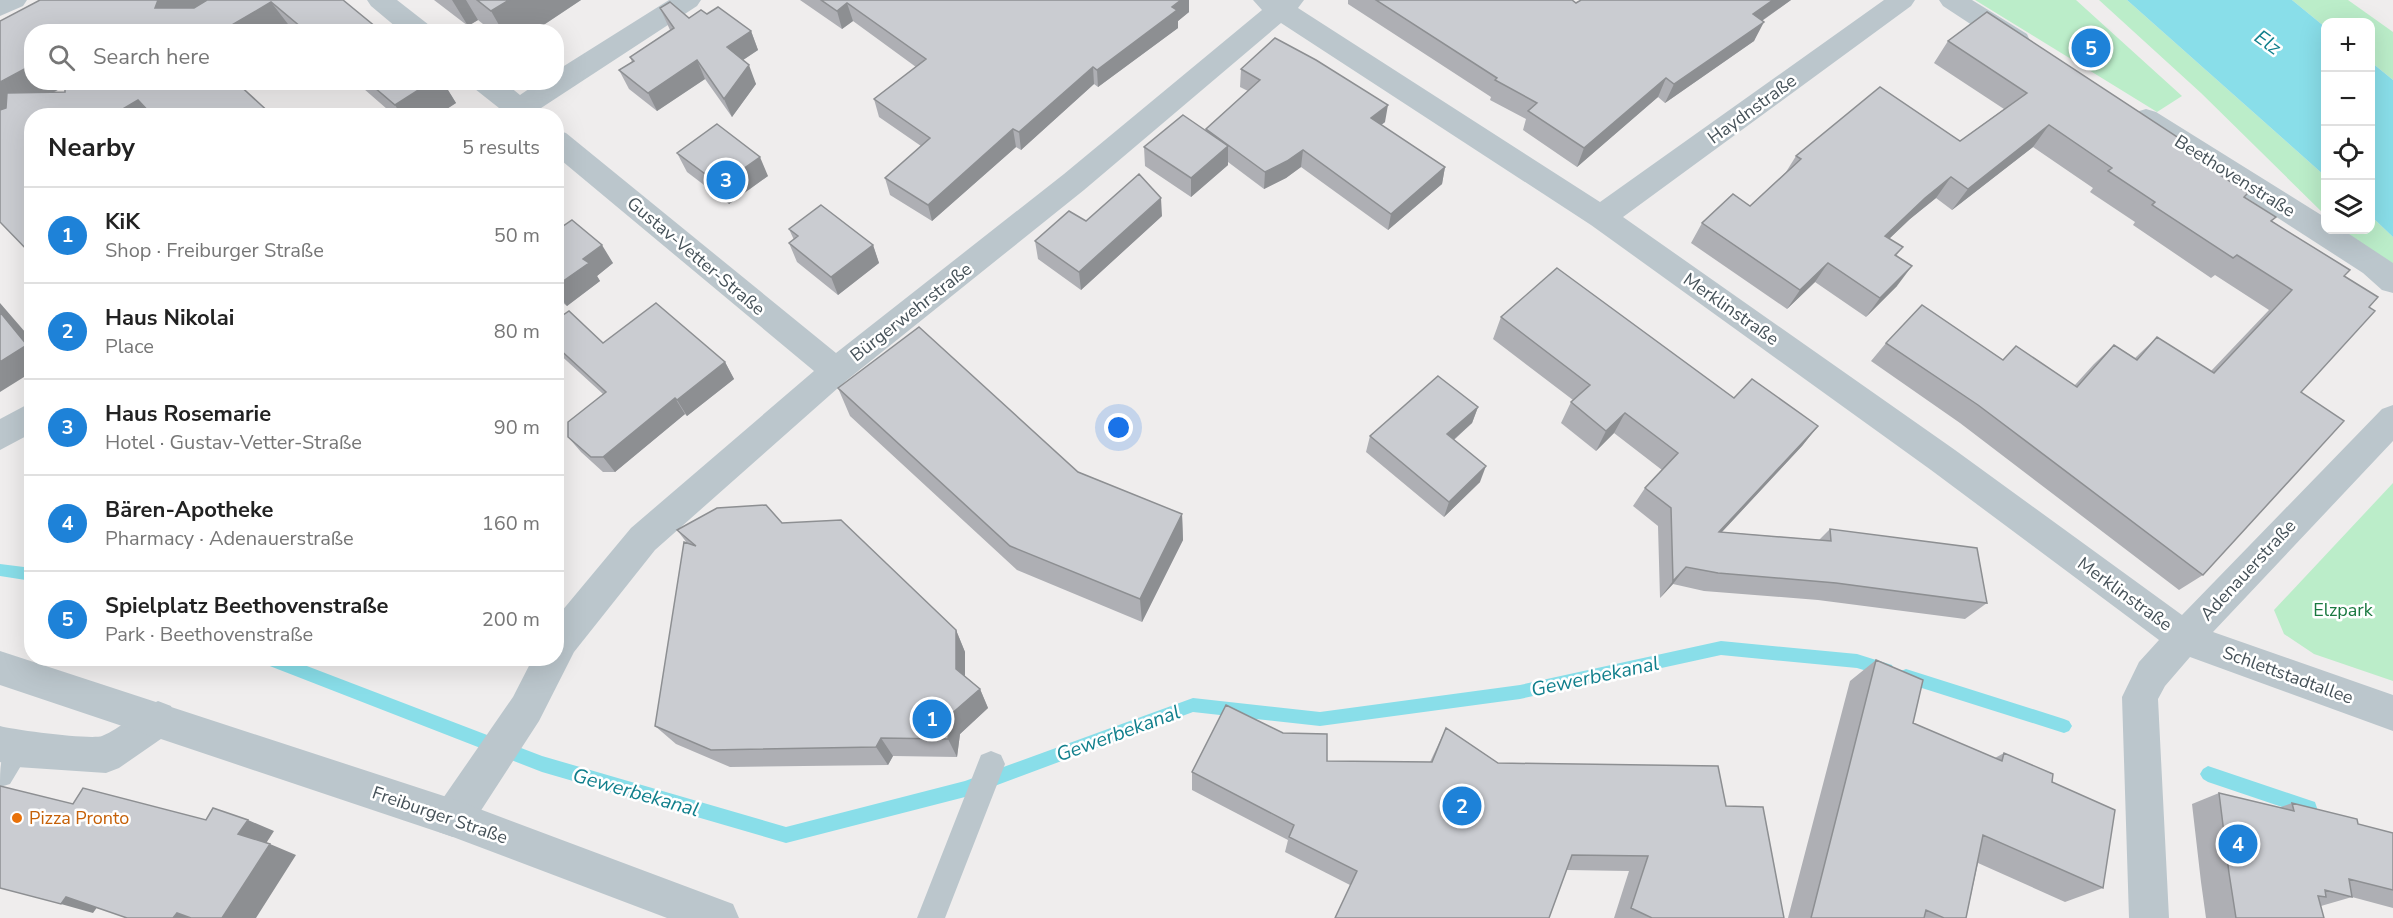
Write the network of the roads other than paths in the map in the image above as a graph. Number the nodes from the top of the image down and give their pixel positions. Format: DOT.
graph roads {
  1 [pos="14,0"];
  2 [pos="380,0"];
  3 [pos="688,0"];
  4 [pos="1902,0"];
  5 [pos="1952,0"];
  6 [pos="1280,3"];
  7 [pos="0,7"];
  8 [pos="410,24"];
  9 [pos="2034,51"];
  10 [pos="564,82"];
  11 [pos="494,90"];
  12 [pos="553,90"];
  13 [pos="2124,106"];
  14 [pos="513,108"];
  15 [pos="526,108"];
  16 [pos="564,147"];
  17 [pos="1601,218"];
  18 [pos="2393,280"];
  19 [pos="836,371"];
  20 [pos="2393,419"];
  21 [pos="24,421"];
  22 [pos="0,436"];
  23 [pos="564,636"];
  24 [pos="2184,638"];
  25 [pos="548,666"];
  26 [pos="0,668"];
  27 [pos="2393,713"];
  28 [pos="158,719"];
  29 [pos="6,756"];
  30 [pos="991,764"];
  31 [pos="453,818"];
  32 [pos="719,918"];
  33 [pos="931,918"];
  34 [pos="2149,918"];
  1 -- 7 [label="street"];
  2 -- 8 [label="street"];
  3 -- 10 [label="street"];
  4 -- 17 [label="street, Haydnstraße"];
  5 -- 9 [label="street"];
  6 -- 17 [label="street, Merklinstraße"];
  6 -- 19 [label="street, Bürgerwehrstraße"];
  11 -- 14 [label="street"];
  12 -- 15 [label="street"];
  13 -- 18 [label="street, Beethovenstraße"];
  16 -- 19 [label="street, Gustav-Vetter-Straße"];
  17 -- 24 [label="street, Merklinstraße"];
  19 -- 23 [label="street, Bürgerwehrstraße"];
  20 -- 24 [label="street, Adenauerstraße"];
  21 -- 22 [label="street"];
  24 -- 27 [label="street, Schlettstadtallee"];
  24 -- 34 [label="street, Adenauerstraße"];
  25 -- 31 [label="street"];
  26 -- 28 [label="street, Freiburger Straße"];
  28 -- 29 [label="street"];
  28 -- 31 [label="street, Freiburger Straße"];
  30 -- 33 [label="lane"];
  31 -- 32 [label="street, Freiburger Straße"];
}
